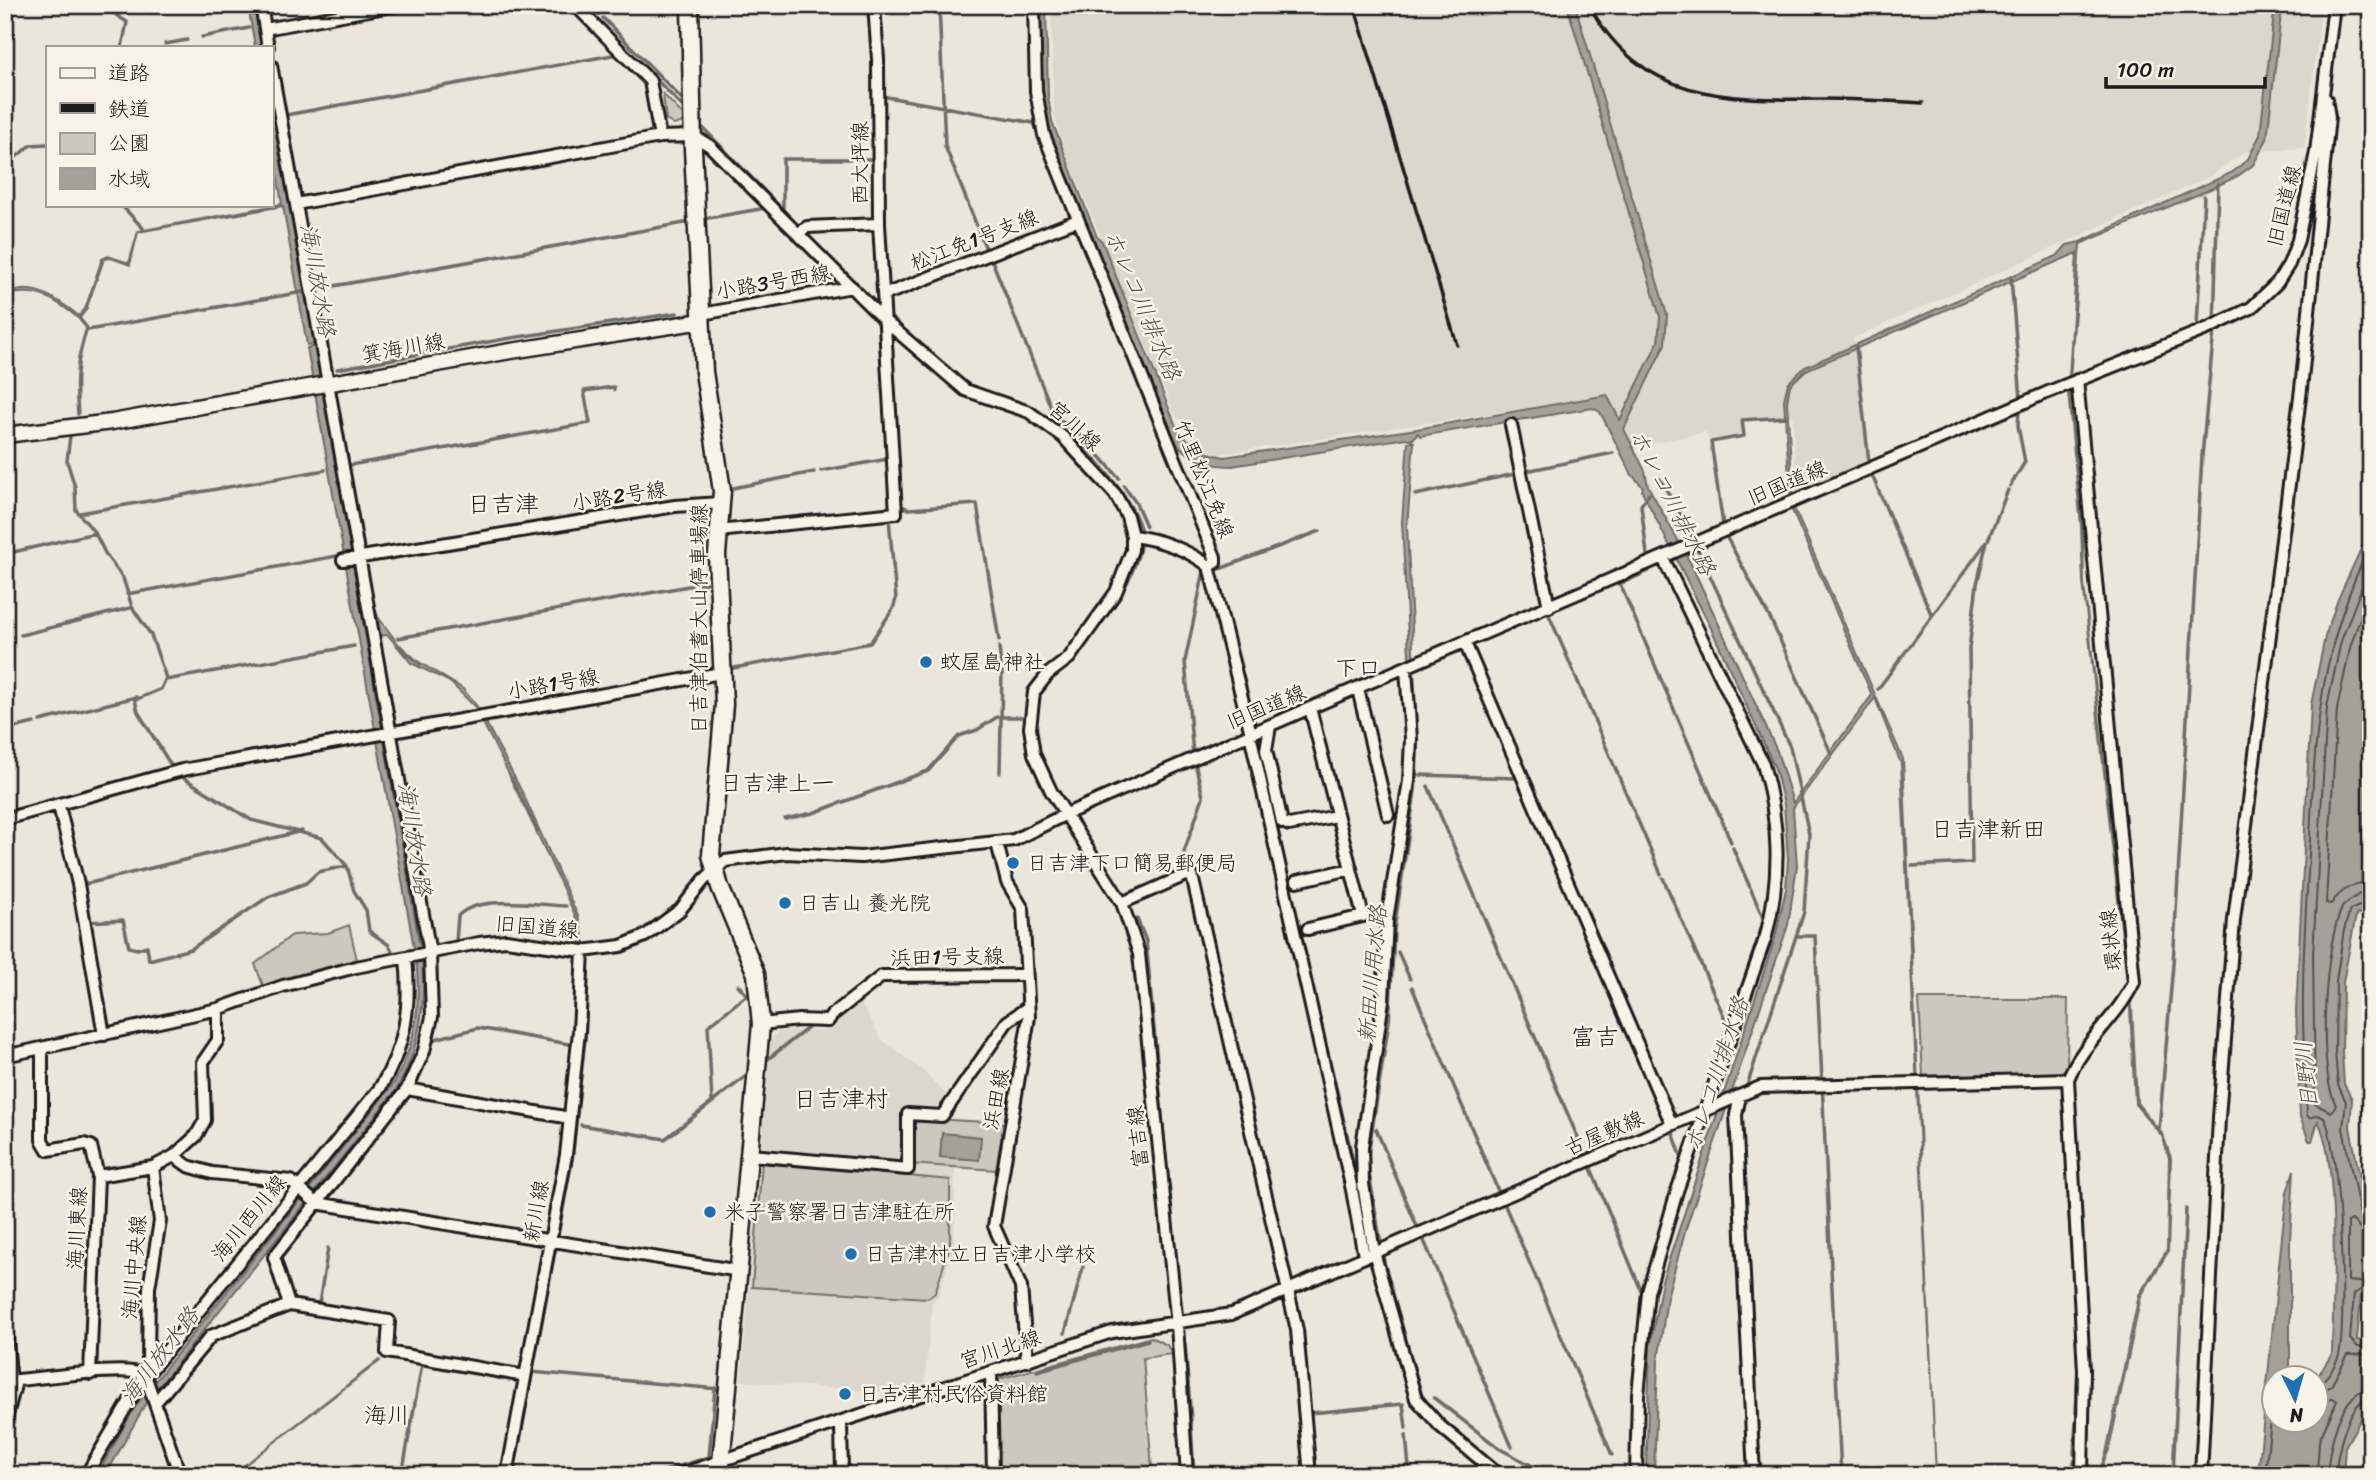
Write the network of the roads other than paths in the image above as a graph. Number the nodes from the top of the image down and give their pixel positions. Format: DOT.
graph roads {
  1 [pos="261,5"];
  2 [pos="397,5"];
  3 [pos="575,5"];
  4 [pos="690,5"];
  5 [pos="874,5"];
  6 [pos="1034,5"];
  7 [pos="2334,5"];
  8 [pos="265,29"];
  9 [pos="268,46"];
  10 [pos="273,76"];
  11 [pos="2324,88"];
  12 [pos="694,136"];
  13 [pos="660,137"];
  14 [pos="296,204"];
  15 [pos="1078,220"];
  16 [pos="879,224"];
  17 [pos="797,234"];
  18 [pos="852,287"];
  19 [pos="884,295"];
  20 [pos="702,318"];
  21 [pos="885,321"];
  22 [pos="2077,380"];
  23 [pos="326,383"];
  24 [pos="1511,425"];
  25 [pos="5,435"];
  26 [pos="720,503"];
  27 [pos="718,531"];
  28 [pos="1132,536"];
  29 [pos="1667,556"];
  30 [pos="343,560"];
  31 [pos="357,560"];
  32 [pos="1209,566"];
  33 [pos="1549,607"];
  34 [pos="1465,643"];
  35 [pos="1406,669"];
  36 [pos="721,673"];
  37 [pos="1358,689"];
  38 [pos="1310,708"];
  39 [pos="1270,726"];
  40 [pos="390,734"];
  41 [pos="1250,734"];
  42 [pos="59,806"];
  43 [pos="1066,814"];
  44 [pos="1388,815"];
  45 [pos="1337,816"];
  46 [pos="5,819"];
  47 [pos="997,843"];
  48 [pos="1351,869"];
  49 [pos="714,870"];
  50 [pos="1297,881"];
  51 [pos="1122,903"];
  52 [pos="1308,929"];
  53 [pos="583,951"];
  54 [pos="418,956"];
  55 [pos="1025,975"];
  56 [pos="1028,1007"];
  57 [pos="218,1009"];
  58 [pos="761,1024"];
  59 [pos="104,1035"];
  60 [pos="42,1050"];
  61 [pos="5,1056"];
  62 [pos="2068,1079"];
  63 [pos="407,1089"];
  64 [pos="1737,1098"];
  65 [pos="1709,1107"];
  66 [pos="570,1118"];
  67 [pos="1672,1125"];
  68 [pos="750,1155"];
  69 [pos="174,1156"];
  70 [pos="153,1167"];
  71 [pos="98,1176"];
  72 [pos="299,1189"];
  73 [pos="314,1202"];
  74 [pos="551,1243"];
  75 [pos="1369,1254"];
  76 [pos="740,1271"];
  77 [pos="1288,1289"];
  78 [pos="289,1305"];
  79 [pos="5,1324"];
  80 [pos="1177,1325"];
  81 [pos="1027,1361"];
  82 [pos="991,1372"];
  83 [pos="90,1374"];
  84 [pos="148,1376"];
  85 [pos="525,1376"];
  86 [pos="11,1381"];
  87 [pos="154,1402"];
  88 [pos="5,1423"];
  89 [pos="841,1423"];
  90 [pos="721,1468"];
  91 [pos="86,1475"];
  92 [pos="180,1475"];
  93 [pos="507,1475"];
  94 [pos="678,1475"];
  95 [pos="842,1475"];
  96 [pos="993,1475"];
  97 [pos="1187,1475"];
  98 [pos="1310,1475"];
  99 [pos="1499,1475"];
  100 [pos="1636,1475"];
  101 [pos="1754,1475"];
  102 [pos="2082,1475"];
  103 [pos="2201,1475"];
  1 -- 8 [label="street"];
  2 -- 8 [label="street"];
  3 -- 13 [label="street"];
  4 -- 12 [label="main road, 日吉津伯耆大山停車場線"];
  5 -- 16 [label="street, 西大坪線"];
  6 -- 15 [label="street, 竹里松江免線"];
  7 -- 11 [label="street, 旧国道線"];
  8 -- 9 [label="street"];
  10 -- 14 [label="street"];
  11 -- 22 [label="street, 旧国道線"];
  11 -- 103 [label="street"];
  12 -- 13 [label="street"];
  12 -- 17 [label="street, 宮川線"];
  12 -- 20 [label="main road, 日吉津伯耆大山停車場線"];
  13 -- 14 [label="street"];
  14 -- 23 [label="street"];
  15 -- 19 [label="street, 松江免1号支線"];
  15 -- 32 [label="street, 竹里松江免線"];
  16 -- 17 [label="street"];
  16 -- 19 [label="street, 西大坪線"];
  17 -- 18 [label="street, 宮川線"];
  18 -- 20 [label="street, 小路3号西線"];
  18 -- 21 [label="street, 宮川線"];
  19 -- 21 [label="street, 西大坪線"];
  20 -- 23 [label="street, 箕海川線"];
  20 -- 26 [label="main road, 日吉津伯耆大山停車場線"];
  21 -- 27 [label="street, 西大坪線"];
  21 -- 28 [label="street, 宮川線"];
  22 -- 29 [label="street, 旧国道線"];
  22 -- 62 [label="street, 環状線"];
  23 -- 25 [label="street, 箕海川線"];
  23 -- 31 [label="street"];
  24 -- 33 [label="street"];
  26 -- 27 [label="main road, 日吉津伯耆大山停車場線"];
  26 -- 31 [label="street, 小路2号線"];
  27 -- 36 [label="main road, 日吉津伯耆大山停車場線"];
  28 -- 32 [label="street"];
  28 -- 43 [label="street"];
  29 -- 33 [label="street, 旧国道線"];
  29 -- 65 [label="street"];
  30 -- 31 [label="street, 小路2号線"];
  31 -- 40 [label="street"];
  32 -- 41 [label="street"];
  33 -- 34 [label="street, 旧国道線"];
  34 -- 35 [label="street, 旧国道線"];
  34 -- 67 [label="street"];
  35 -- 37 [label="street, 旧国道線"];
  35 -- 75 [label="street"];
  36 -- 40 [label="street, 小路1号線"];
  36 -- 49 [label="main road, 日吉津伯耆大山停車場線"];
  37 -- 38 [label="street, 旧国道線"];
  37 -- 44 [label="street"];
  38 -- 39 [label="street, 旧国道線"];
  38 -- 45 [label="street"];
  39 -- 41 [label="street, 旧国道線"];
  39 -- 45 [label="street"];
  40 -- 42 [label="street, 小路1号線"];
  40 -- 54 [label="street"];
  41 -- 43 [label="street, 旧国道線"];
  41 -- 75 [label="street"];
  42 -- 46 [label="street, 小路1号線"];
  42 -- 59 [label="street"];
  43 -- 47 [label="street, 旧国道線"];
  43 -- 51 [label="street, 富吉線"];
  45 -- 48 [label="street"];
  47 -- 49 [label="street, 旧国道線"];
  47 -- 55 [label="street, 浜田線"];
  48 -- 50 [label="street"];
  48 -- 52 [label="street"];
  49 -- 53 [label="street, 旧国道線"];
  49 -- 58 [label="main road, 日吉津伯耆大山停車場線"];
  51 -- 77 [label="street"];
  51 -- 80 [label="street, 富吉線"];
  53 -- 54 [label="street, 旧国道線"];
  53 -- 66 [label="street, 新川線"];
  54 -- 57 [label="street, 旧国道線"];
  54 -- 63 [label="street"];
  54 -- 72 [label="street, 海川西川線"];
  55 -- 56 [label="street, 浜田線"];
  55 -- 58 [label="street, 浜田1号支線"];
  56 -- 68 [label="street"];
  56 -- 81 [label="street, 浜田線"];
  57 -- 59 [label="street, 旧国道線"];
  57 -- 69 [label="street"];
  58 -- 68 [label="main road, 日吉津伯耆大山停車場線"];
  59 -- 60 [label="street, 旧国道線"];
  60 -- 61 [label="street, 旧国道線"];
  60 -- 71 [label="street, 海川東線"];
  62 -- 64 [label="street, 古屋敷線"];
  62 -- 102 [label="street"];
  63 -- 66 [label="street"];
  63 -- 73 [label="street"];
  64 -- 65 [label="street, 古屋敷線"];
  64 -- 101 [label="street"];
  65 -- 67 [label="street, 古屋敷線"];
  65 -- 100 [label="street"];
  66 -- 74 [label="street, 新川線"];
  67 -- 75 [label="street, 古屋敷線"];
  68 -- 76 [label="main road, 日吉津伯耆大山停車場線"];
  69 -- 70 [label="street"];
  69 -- 72 [label="street"];
  70 -- 71 [label="street"];
  70 -- 84 [label="street, 海川中央線"];
  71 -- 83 [label="street, 海川東線"];
  72 -- 73 [label="street"];
  72 -- 84 [label="street, 海川西川線"];
  73 -- 74 [label="street"];
  73 -- 78 [label="street"];
  74 -- 76 [label="street"];
  74 -- 85 [label="street, 新川線"];
  75 -- 77 [label="street, 古屋敷線"];
  75 -- 99 [label="street"];
  76 -- 90 [label="main road, 日吉津伯耆大山停車場線"];
  77 -- 80 [label="street, 古屋敷線"];
  77 -- 98 [label="street"];
  78 -- 85 [label="street"];
  78 -- 87 [label="street"];
  79 -- 86 [label="street"];
  80 -- 81 [label="street, 宮川北線"];
  80 -- 97 [label="street, 富吉線"];
  81 -- 82 [label="street, 宮川北線"];
  82 -- 89 [label="street, 宮川北線"];
  82 -- 96 [label="street"];
  83 -- 84 [label="street"];
  83 -- 86 [label="street"];
  84 -- 87 [label="street, 海川中央線"];
  84 -- 91 [label="street, 海川西川線"];
  85 -- 93 [label="street, 新川線"];
  86 -- 88 [label="street"];
  87 -- 92 [label="street, 海川中央線"];
  89 -- 90 [label="street, 宮川北線"];
  89 -- 95 [label="street"];
  90 -- 94 [label="street, 宮川北線"];
}
